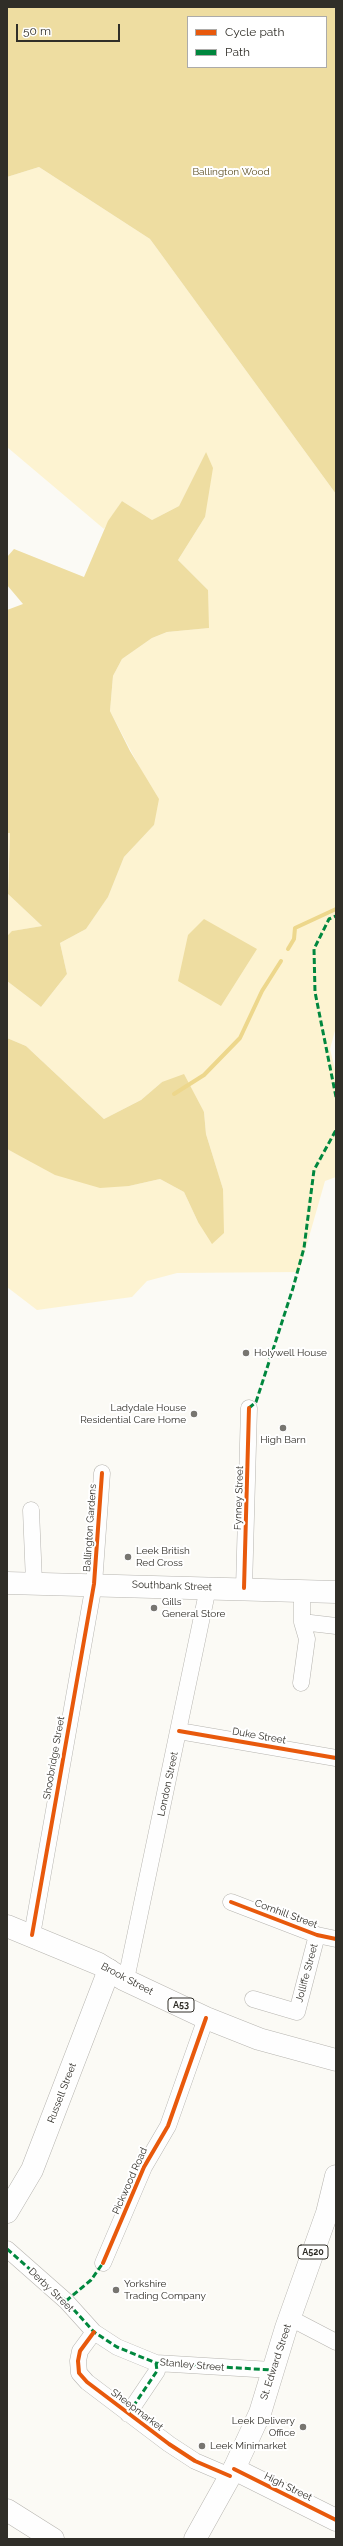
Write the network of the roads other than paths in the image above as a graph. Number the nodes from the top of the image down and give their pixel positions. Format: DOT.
graph roads {
  1 [pos="249,1408"];
  2 [pos="102,1473"];
  3 [pos="31,1510"];
  4 [pos="34,1582"];
  5 [pos="7,1583"];
  6 [pos="94,1584"];
  7 [pos="208,1588"];
  8 [pos="244,1588"];
  9 [pos="302,1591"];
  10 [pos="336,1592"];
  11 [pos="302,1622"];
  12 [pos="336,1626"];
  13 [pos="301,1683"];
  14 [pos="179,1731"];
  15 [pos="336,1758"];
  16 [pos="231,1902"];
  17 [pos="7,1926"];
  18 [pos="32,1935"];
  19 [pos="317,1935"];
  20 [pos="336,1939"];
  21 [pos="116,1974"];
  22 [pos="254,1999"];
  23 [pos="206,2018"];
  24 [pos="336,2060"];
  25 [pos="336,2176"];
  26 [pos="7,2212"];
  27 [pos="7,2249"];
  28 [pos="103,2263"];
  29 [pos="290,2318"];
  30 [pos="94,2332"];
  31 [pos="336,2342"];
  32 [pos="156,2363"];
  33 [pos="272,2370"];
  34 [pos="128,2414"];
  35 [pos="232,2472"];
  36 [pos="7,2510"];
  37 [pos="336,2520"];
  38 [pos="53,2539"];
  39 [pos="195,2539"];
  1 -- 8 [label="street, Fynney Street"];
  2 -- 6 [label="street, Ballington Gardens"];
  3 -- 4 [label="street"];
  4 -- 5 [label="main road, Southbank Street"];
  4 -- 6 [label="main road, Southbank Street"];
  6 -- 7 [label="main road, Southbank Street"];
  6 -- 18 [label="street, Shoobridge Street"];
  7 -- 8 [label="main road, Southbank Street"];
  7 -- 14 [label="street, London Street"];
  8 -- 9 [label="main road, Southbank Street"];
  9 -- 10 [label="main road, Southbank Street"];
  9 -- 11 [label="street"];
  11 -- 12 [label="street"];
  11 -- 13 [label="street"];
  14 -- 15 [label="street, Duke Street"];
  14 -- 21 [label="street, London Street"];
  16 -- 19 [label="street, Cornhill Street"];
  17 -- 18 [label="main road, A53"];
  18 -- 21 [label="main road, Brook Street / A53"];
  19 -- 20 [label="street, Cornhill Street"];
  19 -- 22 [label="street, Jolliffe Street"];
  21 -- 23 [label="main road, Brook Street / A53"];
  21 -- 26 [label="main road, Russell Street"];
  23 -- 24 [label="main road, Brook Street / A53"];
  23 -- 28 [label="street, Pickwood Road"];
  25 -- 29 [label="main road, St. Edward Street / A520"];
  27 -- 30 [label="street, Derby Street"];
  29 -- 31 [label="street"];
  29 -- 33 [label="main road, St. Edward Street / A520"];
  30 -- 32 [label="street, Stanley Street"];
  30 -- 34 [label="street, Sheepmarket"];
  32 -- 33 [label="street, Stanley Street"];
  32 -- 34 [label="street"];
  33 -- 35 [label="main road, St. Edward Street / A520"];
  34 -- 35 [label="street, Sheepmarket"];
  35 -- 37 [label="main road, High Street"];
  35 -- 39 [label="main road, St. Edward Street / A520"];
  36 -- 38 [label="main road"];
}
